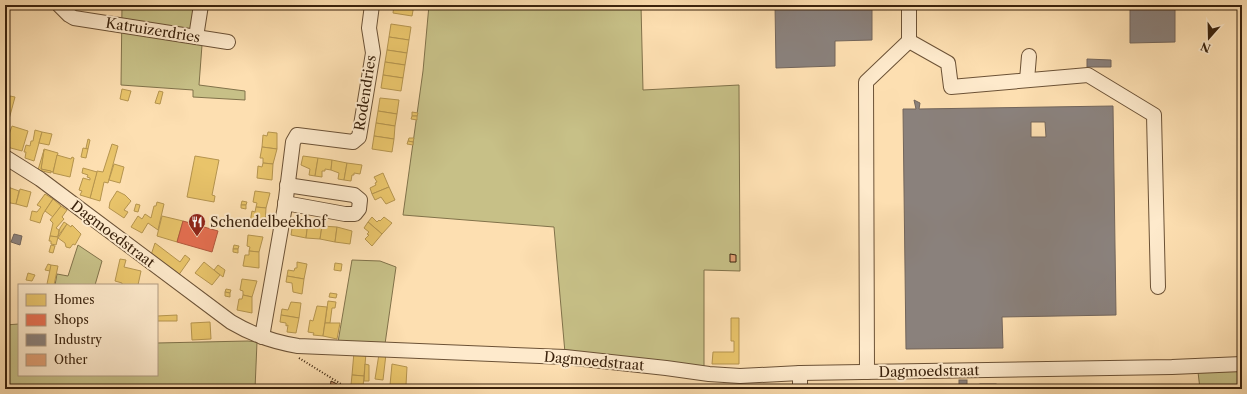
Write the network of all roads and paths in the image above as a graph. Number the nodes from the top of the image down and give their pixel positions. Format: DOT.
graph roads {
  1 [pos="59,5"];
  2 [pos="202,5"];
  3 [pos="372,5"];
  4 [pos="909,5"];
  5 [pos="196,37"];
  6 [pos="909,41"];
  7 [pos="228,42"];
  8 [pos="1029,56"];
  9 [pos="1027,80"];
  10 [pos="5,157"];
  11 [pos="287,185"];
  12 [pos="285,203"];
  13 [pos="1158,287"];
  14 [pos="262,338"];
  15 [pos="297,357"];
  16 [pos="1242,364"];
  17 [pos="867,372"];
  18 [pos="800,373"];
  19 [pos="349,389"];
  20 [pos="800,389"];
  1 -- 5 [label="street, Katruizerdries"];
  2 -- 5 [label="street"];
  3 -- 11 [label="street, Rodendries"];
  4 -- 6 [label="street"];
  5 -- 7 [label="street, Katruizerdries"];
  6 -- 9 [label="street"];
  6 -- 17 [label="street"];
  8 -- 9 [label="street"];
  9 -- 13 [label="street"];
  10 -- 14 [label="street, Dagmoedstraat"];
  11 -- 12 [label="street, Rodendries"];
  11 -- 12 [label="street"];
  12 -- 14 [label="street, Rodendries"];
  14 -- 18 [label="street, Dagmoedstraat"];
  15 -- 19 [label="path"];
  16 -- 17 [label="street, Dagmoedstraat"];
  17 -- 18 [label="street, Dagmoedstraat"];
  18 -- 20 [label="street"];
}
